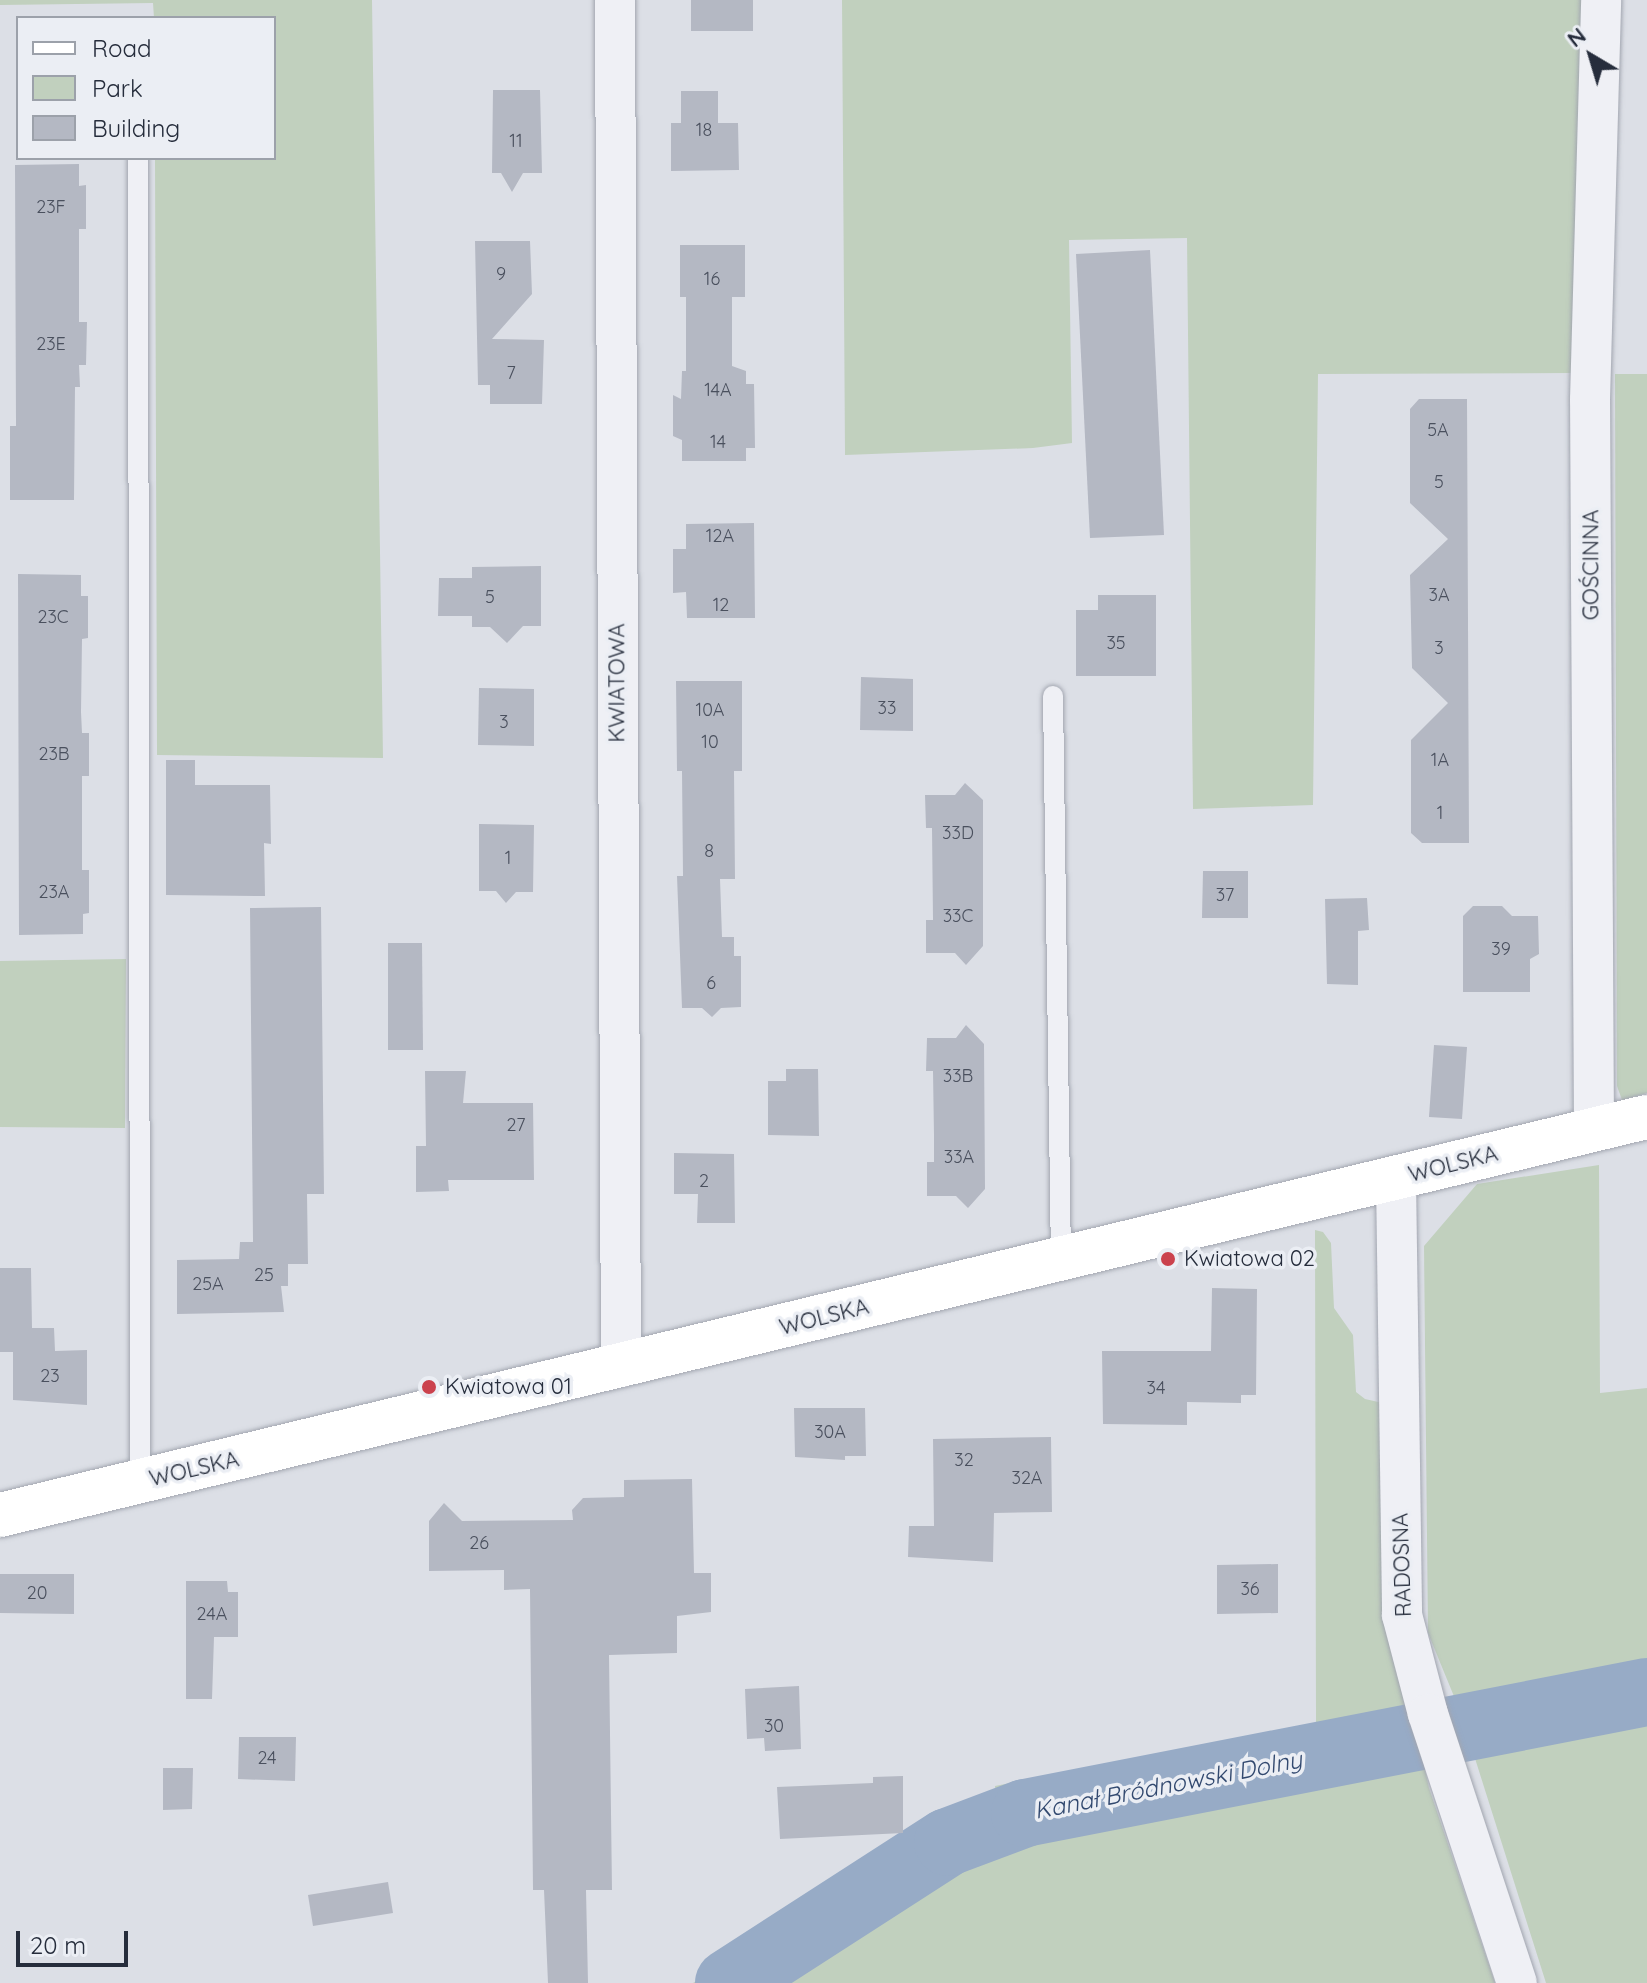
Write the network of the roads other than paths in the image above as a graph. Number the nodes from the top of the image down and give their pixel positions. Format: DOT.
graph roads {
  1 [pos="615,0"];
  2 [pos="1601,0"];
  3 [pos="138,160"];
  4 [pos="1053,696"];
  5 [pos="1647,1117"];
  6 [pos="1594,1130"];
  7 [pos="1396,1178"];
  8 [pos="1061,1260"];
  9 [pos="621,1367"];
  10 [pos="140,1481"];
  11 [pos="0,1515"];
  12 [pos="1517,1983"];
  1 -- 9 [label="street, KWIATOWA"];
  2 -- 6 [label="street, GOŚCINNA"];
  3 -- 10 [label="lane"];
  4 -- 8 [label="lane"];
  5 -- 6 [label="street, WOLSKA"];
  6 -- 7 [label="street, WOLSKA"];
  7 -- 8 [label="street, WOLSKA"];
  7 -- 12 [label="street, RADOSNA"];
  8 -- 9 [label="street, WOLSKA"];
  9 -- 10 [label="street, WOLSKA"];
  10 -- 11 [label="street, WOLSKA"];
}
